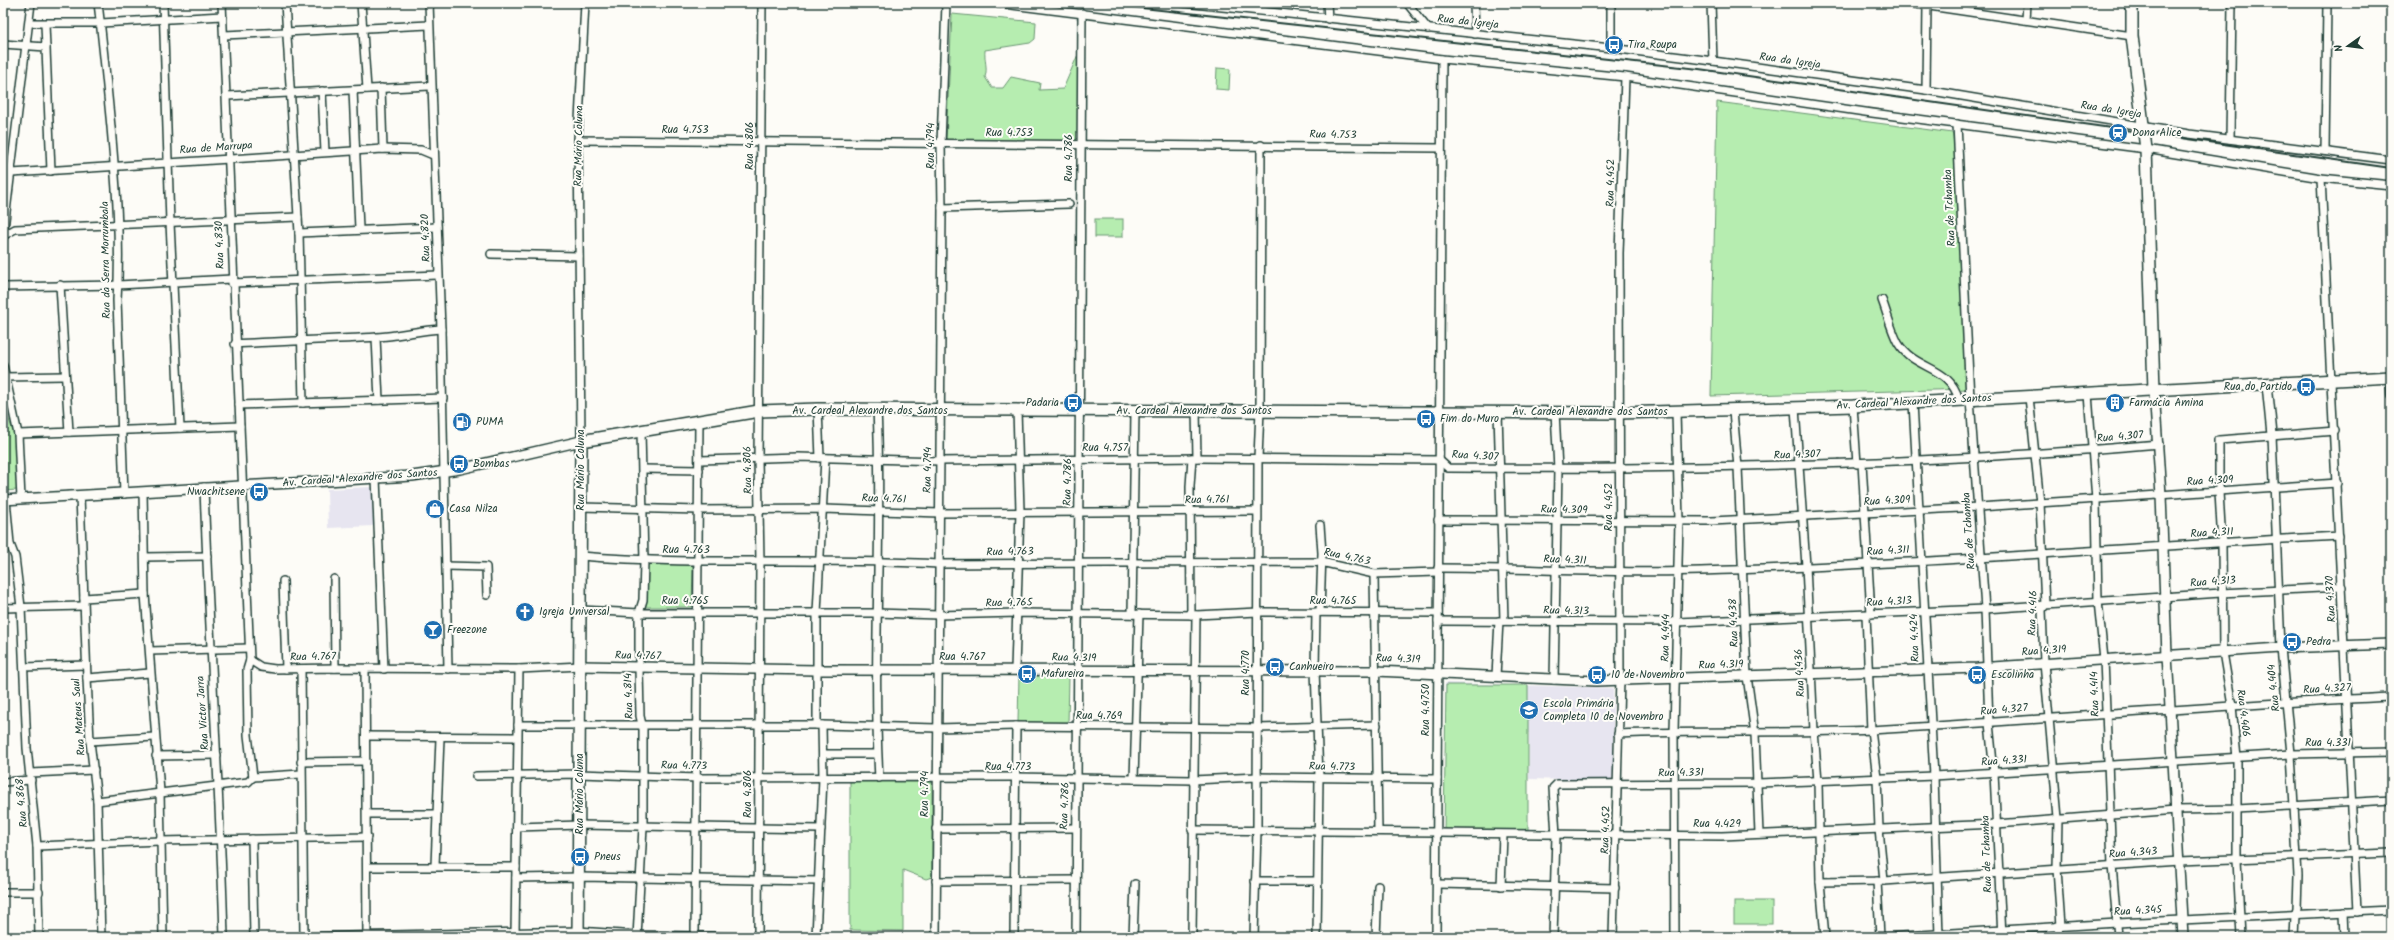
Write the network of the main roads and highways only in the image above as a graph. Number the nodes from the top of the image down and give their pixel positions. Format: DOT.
graph roads {
  1 [pos="2132,3"];
  2 [pos="2391,377"];
  3 [pos="2154,390"];
  4 [pos="581,441"];
  5 [pos="578,934"];
  1 -- 3 [label="main road"];
  2 -- 3 [label="main road, Av. Cardeal Alexandre dos Santos"];
  3 -- 4 [label="main road, Av. Cardeal Alexandre dos Santos"];
  4 -- 5 [label="main road, Rua Mário Coluna"];
}
